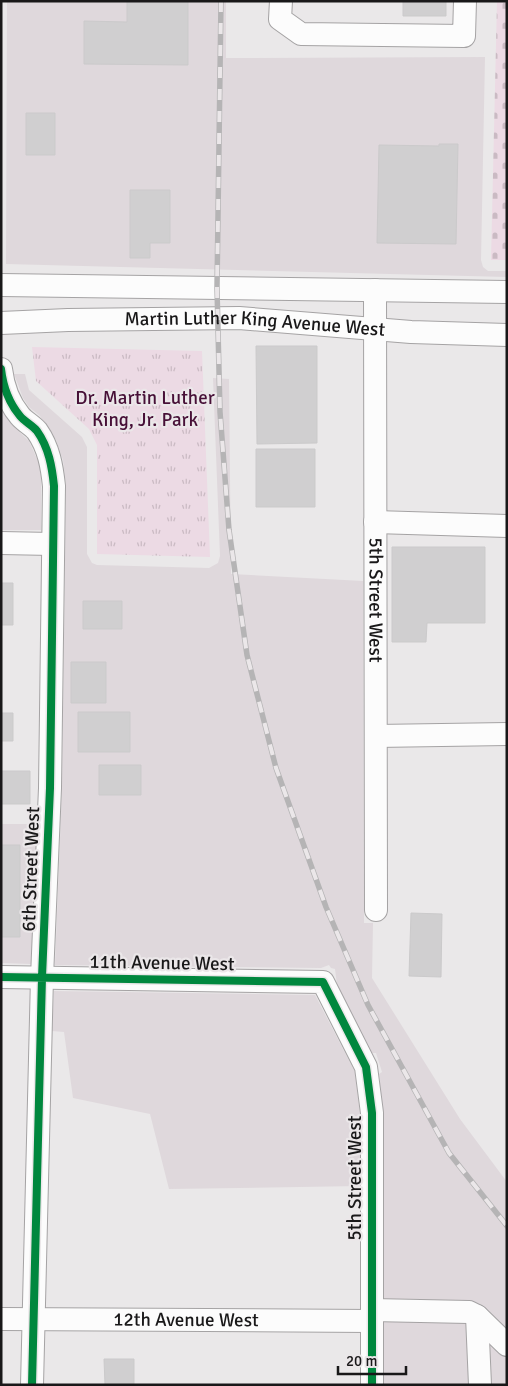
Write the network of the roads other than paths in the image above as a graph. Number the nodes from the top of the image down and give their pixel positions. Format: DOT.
graph roads {
  1 [pos="280,1"];
  2 [pos="465,1"];
  3 [pos="1,285"];
  4 [pos="375,290"];
  5 [pos="507,292"];
  6 [pos="1,323"];
  7 [pos="375,330"];
  8 [pos="507,335"];
  9 [pos="1,369"];
  10 [pos="375,522"];
  11 [pos="507,526"];
  12 [pos="507,533"];
  13 [pos="1,543"];
  14 [pos="52,544"];
  15 [pos="507,734"];
  16 [pos="376,736"];
  17 [pos="376,910"];
  18 [pos="1,977"];
  19 [pos="42,977"];
  20 [pos="323,982"];
  21 [pos="372,1315"];
  22 [pos="477,1316"];
  23 [pos="1,1319"];
  24 [pos="32,1319"];
  25 [pos="507,1345"];
  26 [pos="32,1385"];
  27 [pos="372,1385"];
  28 [pos="480,1385"];
  1 -- 2 [label="street"];
  3 -- 4 [label="street, Martin Luther King Avenue West"];
  4 -- 5 [label="street, Martin Luther King Avenue West"];
  4 -- 7 [label="street, 5th Street West"];
  6 -- 7 [label="street, Martin Luther King Avenue West"];
  7 -- 8 [label="street, Martin Luther King Avenue West"];
  7 -- 10 [label="street, 5th Street West"];
  9 -- 14 [label="street, 6th Street West"];
  10 -- 11 [label="street"];
  10 -- 16 [label="street, 5th Street West"];
  11 -- 12 [label="street"];
  13 -- 14 [label="street"];
  14 -- 19 [label="street, 6th Street West"];
  15 -- 16 [label="street"];
  16 -- 17 [label="street, 5th Street West"];
  18 -- 19 [label="street, 11th Avenue West"];
  19 -- 20 [label="street, 11th Avenue West"];
  19 -- 24 [label="street, 6th Street West"];
  20 -- 21 [label="street, 5th Street West"];
  21 -- 22 [label="street, 12th Avenue West"];
  21 -- 24 [label="street, 12th Avenue West"];
  21 -- 27 [label="street, 5th Street West"];
  22 -- 25 [label="street"];
  22 -- 28 [label="street"];
  23 -- 24 [label="street, 12th Avenue West"];
  24 -- 26 [label="street, 6th Street West"];
}
